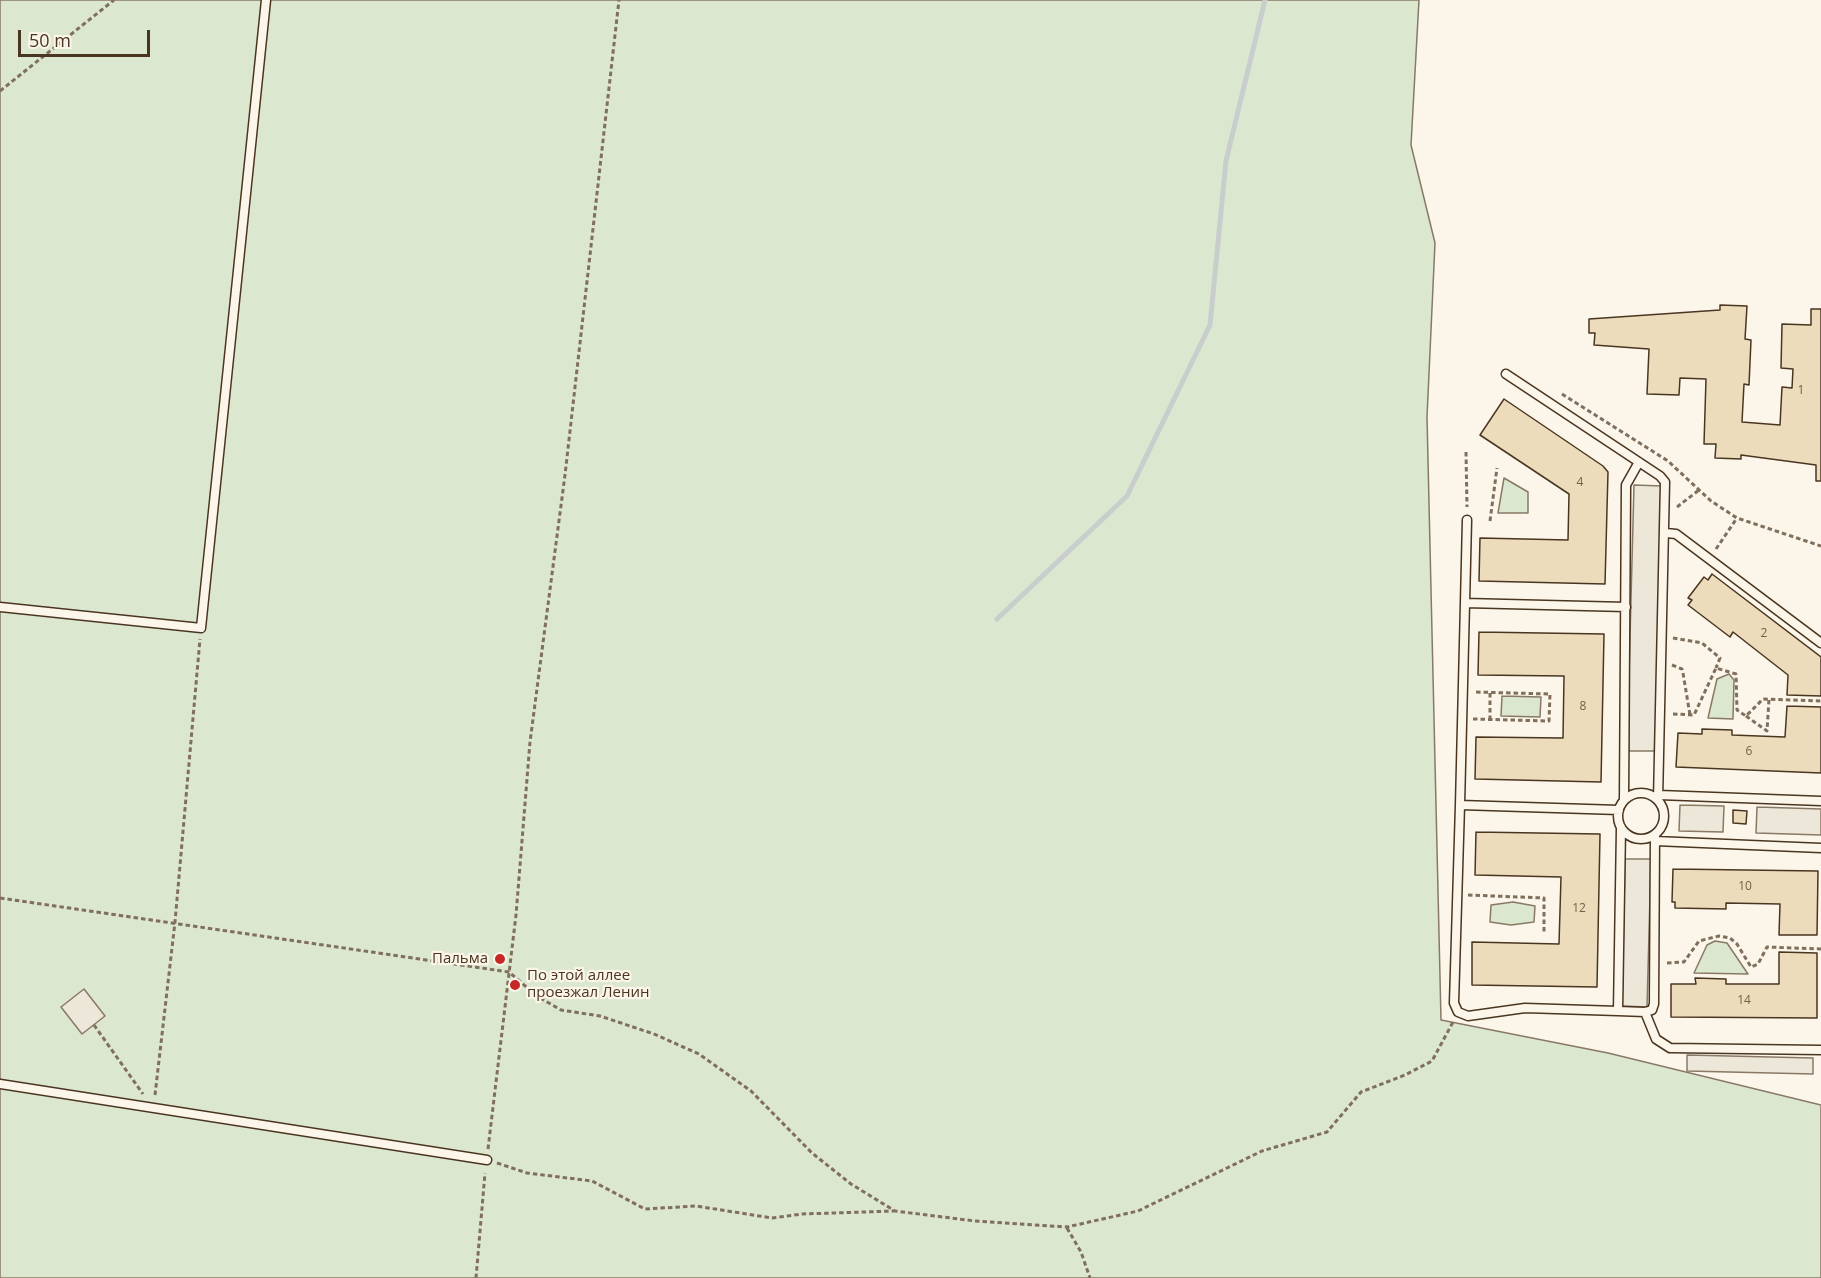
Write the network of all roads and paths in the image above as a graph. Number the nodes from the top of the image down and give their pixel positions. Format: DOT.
graph roads {
  1 [pos="114,0"];
  2 [pos="266,0"];
  3 [pos="619,0"];
  4 [pos="0,91"];
  5 [pos="1506,374"];
  6 [pos="1466,452"];
  7 [pos="1639,462"];
  8 [pos="1497,468"];
  9 [pos="1699,490"];
  10 [pos="1677,508"];
  11 [pos="1737,518"];
  12 [pos="1467,520"];
  13 [pos="1490,521"];
  14 [pos="1666,533"];
  15 [pos="1709,560"];
  16 [pos="1466,603"];
  17 [pos="0,607"];
  18 [pos="1626,607"];
  19 [pos="201,628"];
  20 [pos="1673,638"];
  21 [pos="1821,643"];
  22 [pos="1672,666"];
  23 [pos="1716,668"];
  24 [pos="1463,692"];
  25 [pos="1490,692"];
  26 [pos="1769,699"];
  27 [pos="1821,701"];
  28 [pos="1671,714"];
  29 [pos="1690,715"];
  30 [pos="1746,716"];
  31 [pos="1462,719"];
  32 [pos="1490,720"];
  33 [pos="1658,798"];
  34 [pos="1624,800"];
  35 [pos="1821,801"];
  36 [pos="1460,805"];
  37 [pos="1618,810"];
  38 [pos="1621,828"];
  39 [pos="1655,838"];
  40 [pos="1821,848"];
  41 [pos="1457,894"];
  42 [pos="0,898"];
  43 [pos="175,922"];
  44 [pos="1544,934"];
  45 [pos="1821,949"];
  46 [pos="1662,963"];
  47 [pos="509,972"];
  48 [pos="1618,1011"];
  49 [pos="1458,1012"];
  50 [pos="1645,1012"];
  51 [pos="94,1025"];
  52 [pos="1821,1050"];
  53 [pos="0,1084"];
  54 [pos="153,1107"];
  55 [pos="487,1160"];
  56 [pos="895,1211"];
  57 [pos="1066,1227"];
  58 [pos="476,1278"];
  59 [pos="1090,1278"];
  1 -- 4 [label="path"];
  2 -- 19 [label="lane"];
  3 -- 47 [label="path"];
  5 -- 7 [label="lane"];
  6 -- 12 [label="path"];
  7 -- 14 [label="lane"];
  7 -- 18 [label="lane"];
  8 -- 13 [label="path"];
  9 -- 10 [label="path"];
  11 -- 15 [label="path"];
  12 -- 16 [label="lane"];
  14 -- 15 [label="lane"];
  14 -- 33 [label="lane"];
  15 -- 21 [label="lane"];
  16 -- 18 [label="lane"];
  16 -- 24 [label="lane"];
  17 -- 19 [label="lane"];
  18 -- 34 [label="lane"];
  19 -- 43 [label="path"];
  20 -- 23 [label="path"];
  22 -- 29 [label="path"];
  23 -- 29 [label="path"];
  23 -- 30 [label="path"];
  24 -- 25 [label="path"];
  24 -- 31 [label="lane"];
  25 -- 32 [label="path"];
  25 -- 32 [label="path"];
  26 -- 27 [label="path"];
  26 -- 30 [label="path"];
  26 -- 30 [label="path"];
  28 -- 29 [label="path"];
  31 -- 32 [label="path"];
  31 -- 36 [label="lane"];
  33 -- 34 [label="lane"];
  33 -- 35 [label="lane"];
  33 -- 39 [label="lane"];
  34 -- 37 [label="lane"];
  36 -- 37 [label="lane"];
  36 -- 41 [label="lane"];
  37 -- 38 [label="lane"];
  38 -- 39 [label="lane"];
  38 -- 48 [label="lane"];
  39 -- 40 [label="lane"];
  39 -- 50 [label="lane"];
  41 -- 44 [label="path"];
  41 -- 49 [label="lane"];
  42 -- 43 [label="path"];
  43 -- 47 [label="path"];
  43 -- 54 [label="path"];
  45 -- 46 [label="path"];
  47 -- 55 [label="path"];
  47 -- 56 [label="path"];
  48 -- 49 [label="lane"];
  48 -- 50 [label="lane"];
  49 -- 57 [label="path"];
  50 -- 52 [label="lane"];
  51 -- 54 [label="path"];
  53 -- 54 [label="lane"];
  54 -- 55 [label="lane"];
  55 -- 56 [label="path"];
  55 -- 58 [label="path"];
  56 -- 57 [label="path"];
  57 -- 59 [label="path"];
}
